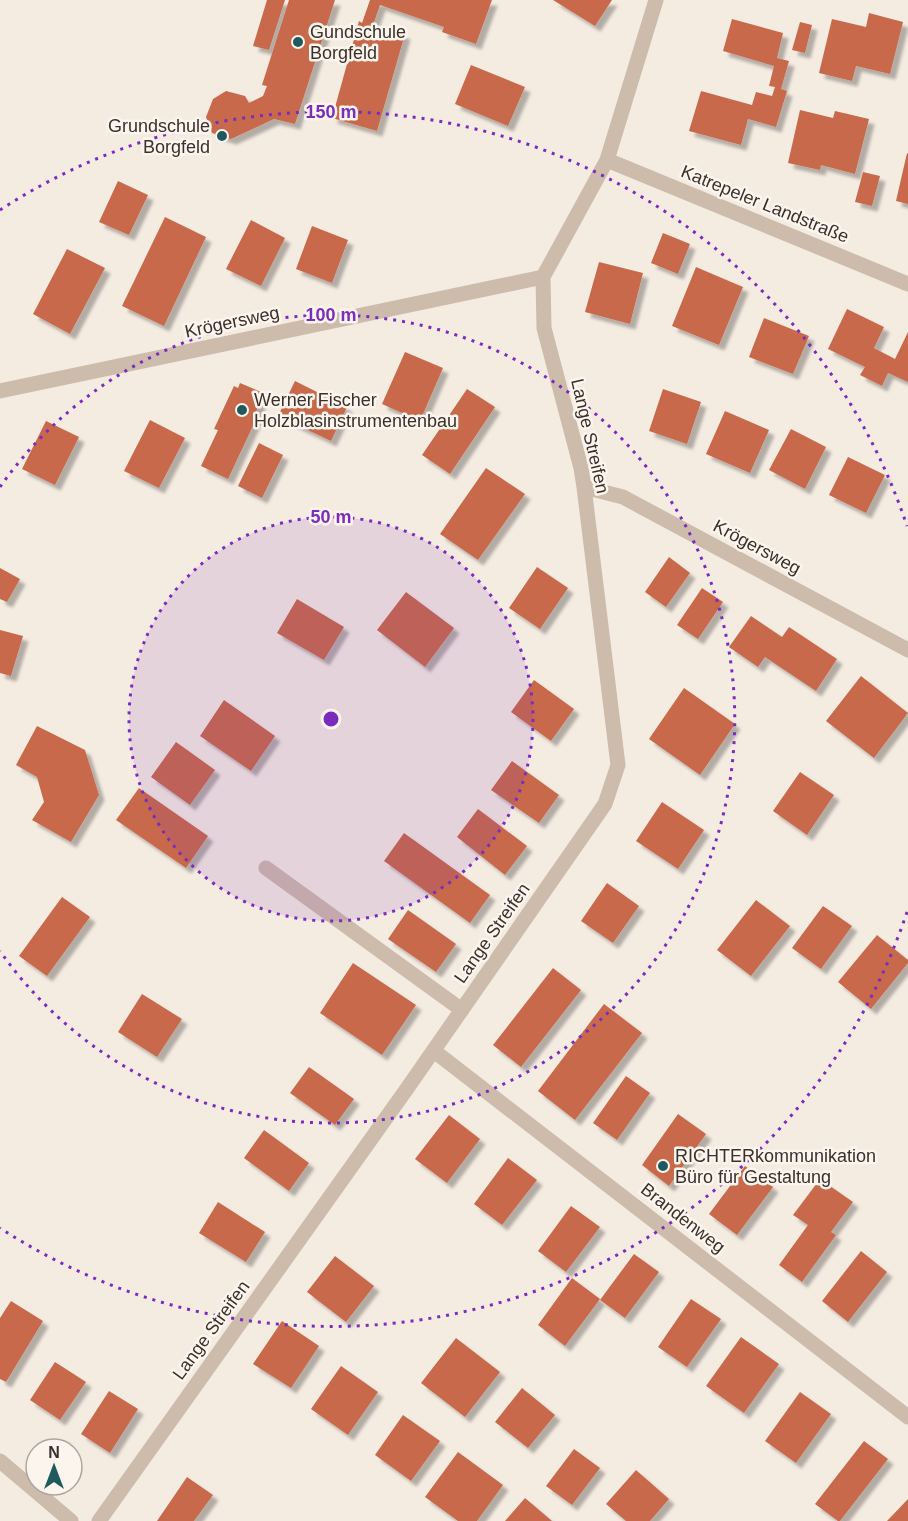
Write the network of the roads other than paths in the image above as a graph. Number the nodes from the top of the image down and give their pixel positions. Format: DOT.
graph roads {
  1 [pos="656,0"];
  2 [pos="607,160"];
  3 [pos="543,277"];
  4 [pos="908,284"];
  5 [pos="0,391"];
  6 [pos="584,487"];
  7 [pos="908,650"];
  8 [pos="266,868"];
  9 [pos="462,1010"];
  10 [pos="434,1051"];
  11 [pos="908,1417"];
  12 [pos="0,1461"];
  13 [pos="71,1521"];
  14 [pos="99,1521"];
  1 -- 2 [label="street"];
  2 -- 3 [label="street"];
  2 -- 4 [label="street, Katrepeler Landstraße"];
  3 -- 5 [label="street, Krögersweg"];
  3 -- 6 [label="street, Lange Streifen"];
  6 -- 7 [label="street, Krögersweg"];
  6 -- 9 [label="street, Lange Streifen"];
  8 -- 9 [label="street"];
  9 -- 10 [label="street, Lange Streifen"];
  10 -- 11 [label="street, Brandenweg"];
  10 -- 14 [label="street, Lange Streifen"];
  12 -- 13 [label="street"];
}
